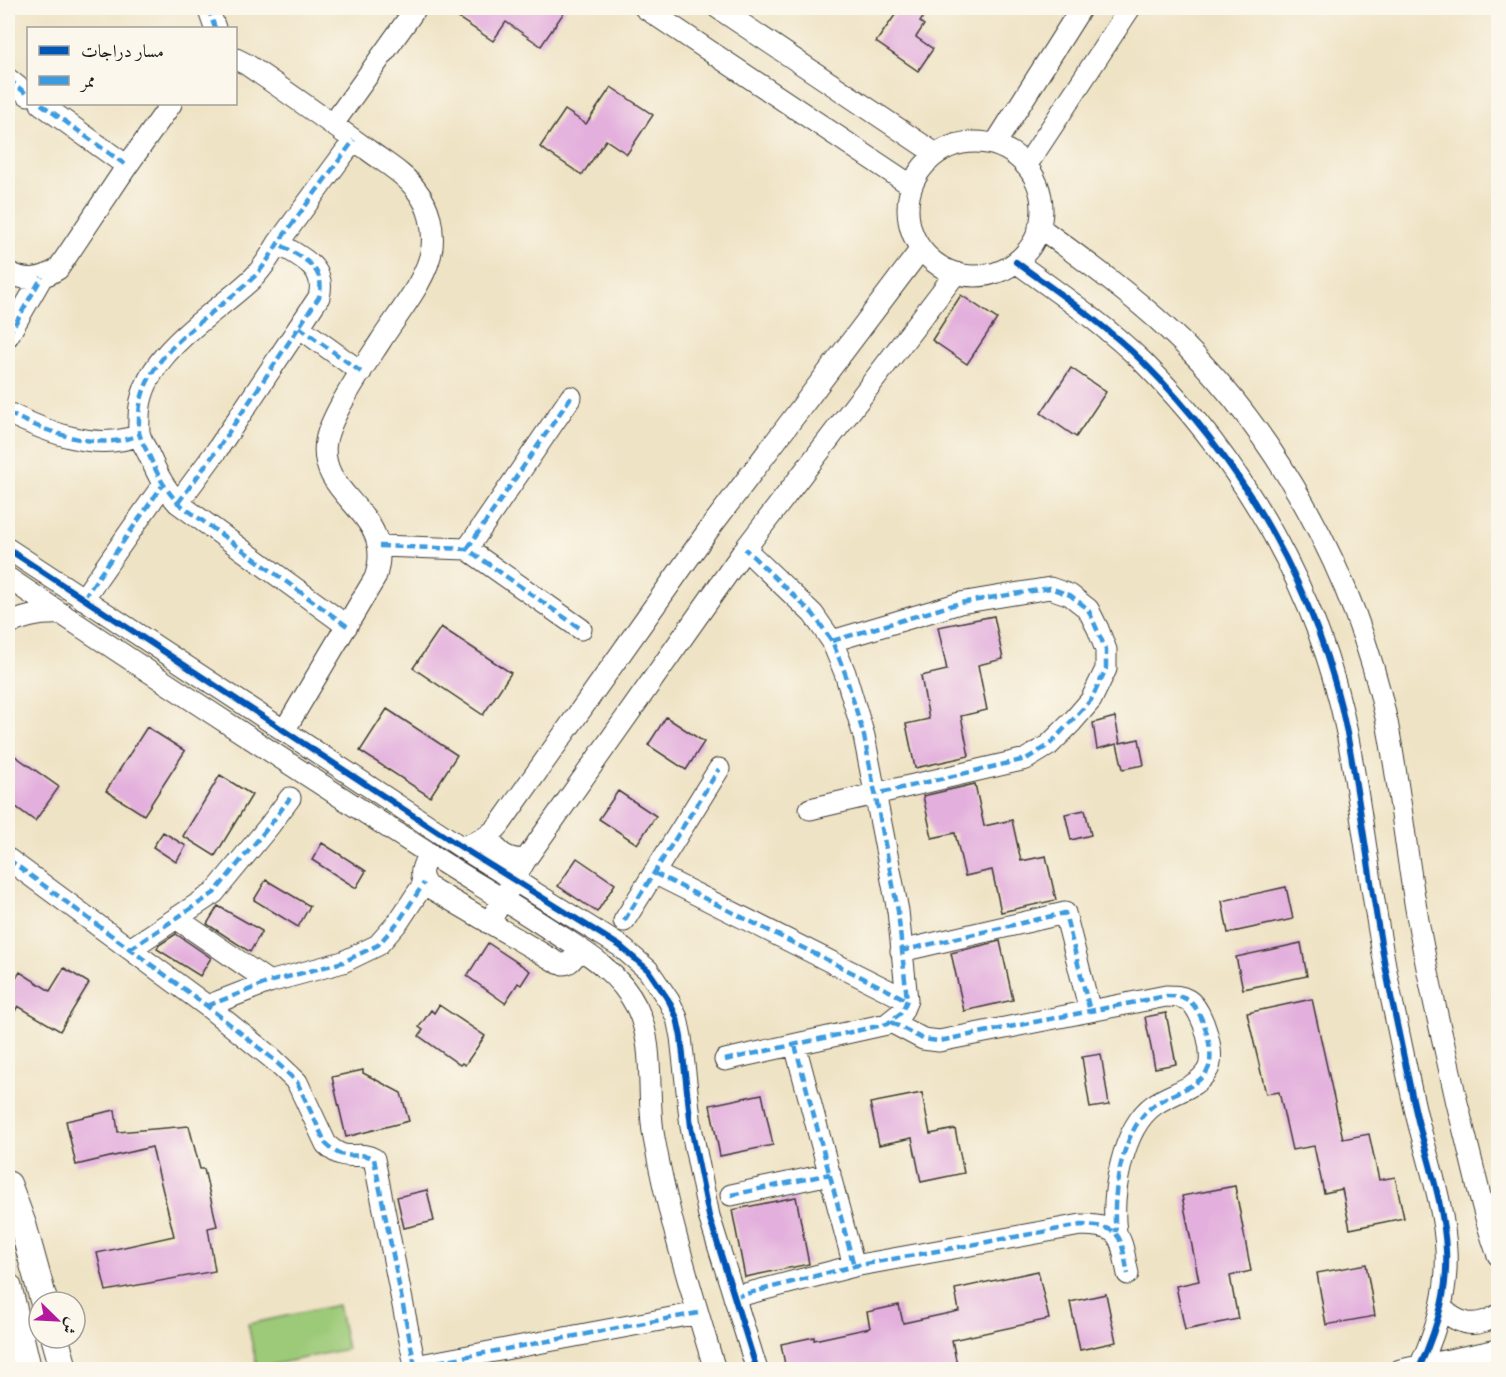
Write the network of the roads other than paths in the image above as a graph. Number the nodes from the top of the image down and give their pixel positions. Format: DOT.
graph roads {
  1 [pos="208,8"];
  2 [pos="416,8"];
  3 [pos="645,8"];
  4 [pos="718,8"];
  5 [pos="1081,8"];
  6 [pos="1130,8"];
  7 [pos="215,27"];
  8 [pos="237,59"];
  9 [pos="8,79"];
  10 [pos="27,93"];
  11 [pos="42,105"];
  12 [pos="170,105"];
  13 [pos="333,124"];
  14 [pos="354,140"];
  15 [pos="994,144"];
  16 [pos="936,154"];
  17 [pos="127,166"];
  18 [pos="1026,166"];
  19 [pos="912,186"];
  20 [pos="1039,227"];
  21 [pos="278,243"];
  22 [pos="921,249"];
  23 [pos="1016,262"];
  24 [pos="8,272"];
  25 [pos="956,273"];
  26 [pos="42,277"];
  27 [pos="299,327"];
  28 [pos="8,336"];
  29 [pos="361,372"];
  30 [pos="571,398"];
  31 [pos="8,412"];
  32 [pos="139,435"];
  33 [pos="162,486"];
  34 [pos="178,504"];
  35 [pos="379,546"];
  36 [pos="8,549"];
  37 [pos="467,549"];
  38 [pos="745,549"];
  39 [pos="8,578"];
  40 [pos="83,599"];
  41 [pos="63,614"];
  42 [pos="8,625"];
  43 [pos="347,626"];
  44 [pos="580,629"];
  45 [pos="832,641"];
  46 [pos="284,732"];
  47 [pos="309,748"];
  48 [pos="297,767"];
  49 [pos="719,769"];
  50 [pos="876,794"];
  51 [pos="290,798"];
  52 [pos="810,809"];
  53 [pos="489,835"];
  54 [pos="461,847"];
  55 [pos="429,854"];
  56 [pos="8,859"];
  57 [pos="526,860"];
  58 [pos="654,873"];
  59 [pos="515,880"];
  60 [pos="424,883"];
  61 [pos="503,900"];
  62 [pos="176,918"];
  63 [pos="624,921"];
  64 [pos="489,923"];
  65 [pos="130,949"];
  66 [pos="580,949"];
  67 [pos="902,951"];
  68 [pos="269,982"];
  69 [pos="907,1000"];
  70 [pos="207,1006"];
  71 [pos="1090,1011"];
  72 [pos="891,1022"];
  73 [pos="795,1045"];
  74 [pos="725,1060"];
  75 [pos="830,1174"];
  76 [pos="8,1185"];
  77 [pos="731,1195"];
  78 [pos="1116,1232"];
  79 [pos="1498,1255"];
  80 [pos="854,1266"];
  81 [pos="1128,1274"];
  82 [pos="8,1287"];
  83 [pos="41,1290"];
  84 [pos="734,1297"];
  85 [pos="1442,1308"];
  86 [pos="698,1313"];
  87 [pos="1498,1315"];
  88 [pos="58,1350"];
  89 [pos="1498,1350"];
  90 [pos="415,1368"];
  91 [pos="1410,1368"];
  92 [pos="28,1370"];
  93 [pos="64,1370"];
  94 [pos="715,1370"];
  95 [pos="757,1370"];
  1 -- 7 [label="street"];
  2 -- 13 [label="street"];
  3 -- 19 [label="street"];
  4 -- 16 [label="street"];
  5 -- 15 [label="street"];
  6 -- 18 [label="street"];
  8 -- 13 [label="street"];
  9 -- 10 [label="street"];
  11 -- 17 [label="street"];
  12 -- 17 [label="street"];
  13 -- 14 [label="street"];
  14 -- 21 [label="street"];
  14 -- 29 [label="street"];
  15 -- 16 [label="street"];
  15 -- 18 [label="street"];
  16 -- 19 [label="street"];
  17 -- 26 [label="street"];
  18 -- 20 [label="street"];
  19 -- 22 [label="street"];
  20 -- 23 [label="street"];
  20 -- 79 [label="street"];
  21 -- 27 [label="street"];
  21 -- 32 [label="street"];
  22 -- 25 [label="street"];
  22 -- 53 [label="street"];
  23 -- 25 [label="street"];
  23 -- 85 [label="street"];
  24 -- 26 [label="street"];
  25 -- 38 [label="street"];
  26 -- 28 [label="street"];
  27 -- 29 [label="street"];
  27 -- 34 [label="street"];
  29 -- 35 [label="street"];
  30 -- 37 [label="street"];
  31 -- 32 [label="street"];
  32 -- 33 [label="street"];
  33 -- 34 [label="street"];
  33 -- 40 [label="street"];
  34 -- 43 [label="street"];
  35 -- 37 [label="street"];
  35 -- 43 [label="street"];
  36 -- 40 [label="street"];
  37 -- 44 [label="street"];
  38 -- 45 [label="street"];
  38 -- 57 [label="street"];
  39 -- 41 [label="street"];
  40 -- 46 [label="street"];
  41 -- 42 [label="street"];
  41 -- 48 [label="street"];
  43 -- 46 [label="street"];
  45 -- 50 [label="street"];
  45 -- 50 [label="street"];
  46 -- 47 [label="street"];
  47 -- 48 [label="street"];
  47 -- 54 [label="street"];
  48 -- 55 [label="street"];
  49 -- 58 [label="street"];
  50 -- 52 [label="street"];
  50 -- 67 [label="street"];
  51 -- 62 [label="street"];
  53 -- 54 [label="street"];
  53 -- 57 [label="street"];
  54 -- 59 [label="street"];
  55 -- 60 [label="street"];
  55 -- 61 [label="street"];
  56 -- 65 [label="street"];
  57 -- 59 [label="street"];
  58 -- 63 [label="street"];
  58 -- 69 [label="street"];
  59 -- 61 [label="street"];
  59 -- 84 [label="street"];
  60 -- 64 [label="street"];
  60 -- 68 [label="street"];
  61 -- 64 [label="street"];
  61 -- 66 [label="street"];
  62 -- 65 [label="street"];
  62 -- 68 [label="street"];
  64 -- 66 [label="street"];
  65 -- 70 [label="street"];
  66 -- 86 [label="street"];
  67 -- 69 [label="street"];
  67 -- 71 [label="street"];
  68 -- 70 [label="street"];
  69 -- 72 [label="street"];
  70 -- 90 [label="street"];
  71 -- 72 [label="street"];
  71 -- 78 [label="street"];
  72 -- 73 [label="street"];
  73 -- 74 [label="street"];
  73 -- 75 [label="street"];
  75 -- 77 [label="street"];
  75 -- 80 [label="street"];
  76 -- 83 [label="main road"];
  78 -- 80 [label="street"];
  78 -- 81 [label="street"];
  80 -- 84 [label="street"];
  82 -- 92 [label="main road"];
  84 -- 95 [label="street"];
  85 -- 87 [label="street"];
  85 -- 91 [label="street"];
  86 -- 90 [label="street"];
  86 -- 94 [label="street"];
  88 -- 93 [label="main road"];
  89 -- 91 [label="street"];
}
